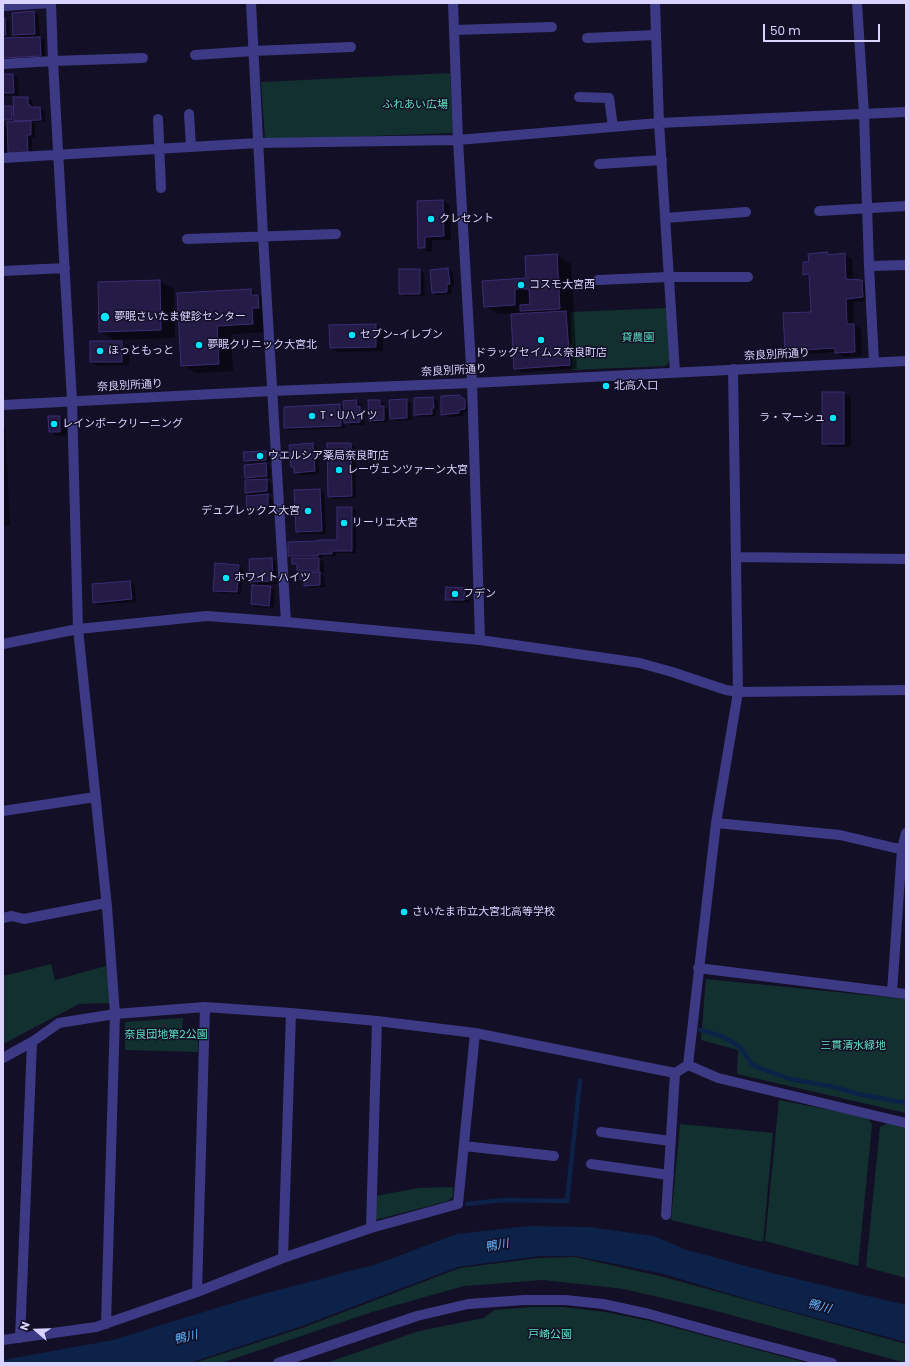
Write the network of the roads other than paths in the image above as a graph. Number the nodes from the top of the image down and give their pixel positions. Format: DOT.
graph roads {
  1 [pos="50,3"];
  2 [pos="251,3"];
  3 [pos="453,3"];
  4 [pos="655,3"];
  5 [pos="857,3"];
  6 [pos="3,6"];
  7 [pos="552,27"];
  8 [pos="454,30"];
  9 [pos="656,35"];
  10 [pos="587,38"];
  11 [pos="351,47"];
  12 [pos="253,51"];
  13 [pos="195,55"];
  14 [pos="143,58"];
  15 [pos="53,61"];
  16 [pos="3,64"];
  17 [pos="579,97"];
  18 [pos="906,112"];
  19 [pos="189,114"];
  20 [pos="864,114"];
  21 [pos="158,119"];
  22 [pos="659,123"];
  23 [pos="613,127"];
  24 [pos="458,140"];
  25 [pos="258,143"];
  26 [pos="191,147"];
  27 [pos="159,149"];
  28 [pos="59,154"];
  29 [pos="3,158"];
  30 [pos="662,160"];
  31 [pos="599,164"];
  32 [pos="161,188"];
  33 [pos="906,206"];
  34 [pos="867,208"];
  35 [pos="819,211"];
  36 [pos="746,212"];
  37 [pos="665,218"];
  38 [pos="336,234"];
  39 [pos="263,236"];
  40 [pos="187,239"];
  41 [pos="906,265"];
  42 [pos="869,266"];
  43 [pos="65,268"];
  44 [pos="3,272"];
  45 [pos="668,277"];
  46 [pos="748,277"];
  47 [pos="598,280"];
  48 [pos="906,361"];
  49 [pos="874,362"];
  50 [pos="733,369"];
  51 [pos="675,372"];
  52 [pos="472,383"];
  53 [pos="272,391"];
  54 [pos="72,402"];
  55 [pos="3,406"];
  56 [pos="736,556"];
  57 [pos="906,559"];
  58 [pos="286,622"];
  59 [pos="78,629"];
  60 [pos="480,640"];
  61 [pos="3,644"];
  62 [pos="906,690"];
  63 [pos="738,692"];
  64 [pos="95,797"];
  65 [pos="3,811"];
  66 [pos="716,822"];
  67 [pos="906,833"];
  68 [pos="904,849"];
  69 [pos="106,903"];
  70 [pos="3,918"];
  71 [pos="698,968"];
  72 [pos="892,992"];
  73 [pos="906,994"];
  74 [pos="205,1007"];
  75 [pos="291,1013"];
  76 [pos="115,1014"];
  77 [pos="377,1021"];
  78 [pos="475,1033"];
  79 [pos="32,1042"];
  80 [pos="3,1058"];
  81 [pos="688,1065"];
  82 [pos="675,1073"];
  83 [pos="906,1123"];
  84 [pos="601,1132"];
  85 [pos="671,1141"];
  86 [pos="464,1146"];
  87 [pos="554,1156"];
  88 [pos="591,1164"];
  89 [pos="669,1175"];
  90 [pos="666,1215"];
  91 [pos="371,1228"];
  92 [pos="283,1258"];
  93 [pos="197,1292"];
  94 [pos="106,1324"];
  95 [pos="20,1338"];
  96 [pos="3,1340"];
  97 [pos="278,1363"];
  98 [pos="832,1363"];
  1 -- 6 [label="street"];
  1 -- 15 [label="street"];
  2 -- 12 [label="street"];
  3 -- 8 [label="street"];
  4 -- 9 [label="street"];
  5 -- 20 [label="street"];
  7 -- 8 [label="street"];
  8 -- 24 [label="street"];
  9 -- 10 [label="street"];
  9 -- 22 [label="street"];
  11 -- 12 [label="street"];
  12 -- 13 [label="street"];
  12 -- 25 [label="street"];
  14 -- 15 [label="street"];
  15 -- 16 [label="street"];
  15 -- 28 [label="street"];
  17 -- 23 [label="street"];
  18 -- 20 [label="street"];
  19 -- 26 [label="street"];
  20 -- 22 [label="street"];
  20 -- 34 [label="street"];
  21 -- 27 [label="street"];
  22 -- 23 [label="street"];
  22 -- 30 [label="street"];
  23 -- 24 [label="street"];
  24 -- 25 [label="street"];
  24 -- 52 [label="street"];
  25 -- 26 [label="street"];
  25 -- 39 [label="street"];
  26 -- 27 [label="street"];
  27 -- 28 [label="street"];
  27 -- 32 [label="street"];
  28 -- 29 [label="street"];
  28 -- 43 [label="street"];
  30 -- 31 [label="street"];
  30 -- 37 [label="street"];
  33 -- 34 [label="street"];
  34 -- 35 [label="street"];
  34 -- 42 [label="street"];
  36 -- 37 [label="street"];
  37 -- 45 [label="street"];
  38 -- 39 [label="street"];
  39 -- 40 [label="street"];
  39 -- 53 [label="street"];
  41 -- 42 [label="street"];
  42 -- 49 [label="street"];
  43 -- 44 [label="street"];
  43 -- 54 [label="street"];
  45 -- 46 [label="street"];
  45 -- 47 [label="street"];
  45 -- 51 [label="street"];
  48 -- 49 [label="street, 奈良別所通り"];
  49 -- 50 [label="street, 奈良別所通り"];
  50 -- 51 [label="street, 奈良別所通り"];
  50 -- 56 [label="street"];
  51 -- 52 [label="street, 奈良別所通り"];
  52 -- 53 [label="street, 奈良別所通り"];
  52 -- 60 [label="street"];
  53 -- 54 [label="street, 奈良別所通り"];
  53 -- 58 [label="street"];
  54 -- 55 [label="street, 奈良別所通り"];
  54 -- 59 [label="street"];
  56 -- 57 [label="street"];
  56 -- 63 [label="street"];
  58 -- 59 [label="street"];
  58 -- 60 [label="street"];
  59 -- 61 [label="street"];
  59 -- 64 [label="street"];
  60 -- 63 [label="street"];
  62 -- 63 [label="street"];
  63 -- 66 [label="street"];
  64 -- 65 [label="street"];
  64 -- 69 [label="street"];
  66 -- 68 [label="street"];
  66 -- 71 [label="street"];
  67 -- 68 [label="street"];
  68 -- 72 [label="street"];
  69 -- 70 [label="street"];
  69 -- 76 [label="street"];
  71 -- 72 [label="street"];
  71 -- 81 [label="street"];
  72 -- 73 [label="street"];
  74 -- 75 [label="street"];
  74 -- 76 [label="street"];
  74 -- 93 [label="street"];
  75 -- 77 [label="street"];
  75 -- 92 [label="street"];
  76 -- 79 [label="street"];
  76 -- 94 [label="street"];
  77 -- 78 [label="street"];
  77 -- 91 [label="street"];
  78 -- 82 [label="street"];
  78 -- 86 [label="street"];
  79 -- 80 [label="street"];
  79 -- 95 [label="street"];
  81 -- 82 [label="street"];
  81 -- 83 [label="street"];
  82 -- 85 [label="street"];
  84 -- 85 [label="street"];
  85 -- 89 [label="street"];
  86 -- 87 [label="street"];
  86 -- 91 [label="street"];
  88 -- 89 [label="street"];
  89 -- 90 [label="street"];
  91 -- 92 [label="street"];
  92 -- 93 [label="street"];
  93 -- 94 [label="street"];
  94 -- 95 [label="street"];
  95 -- 96 [label="street"];
  97 -- 98 [label="street"];
}
